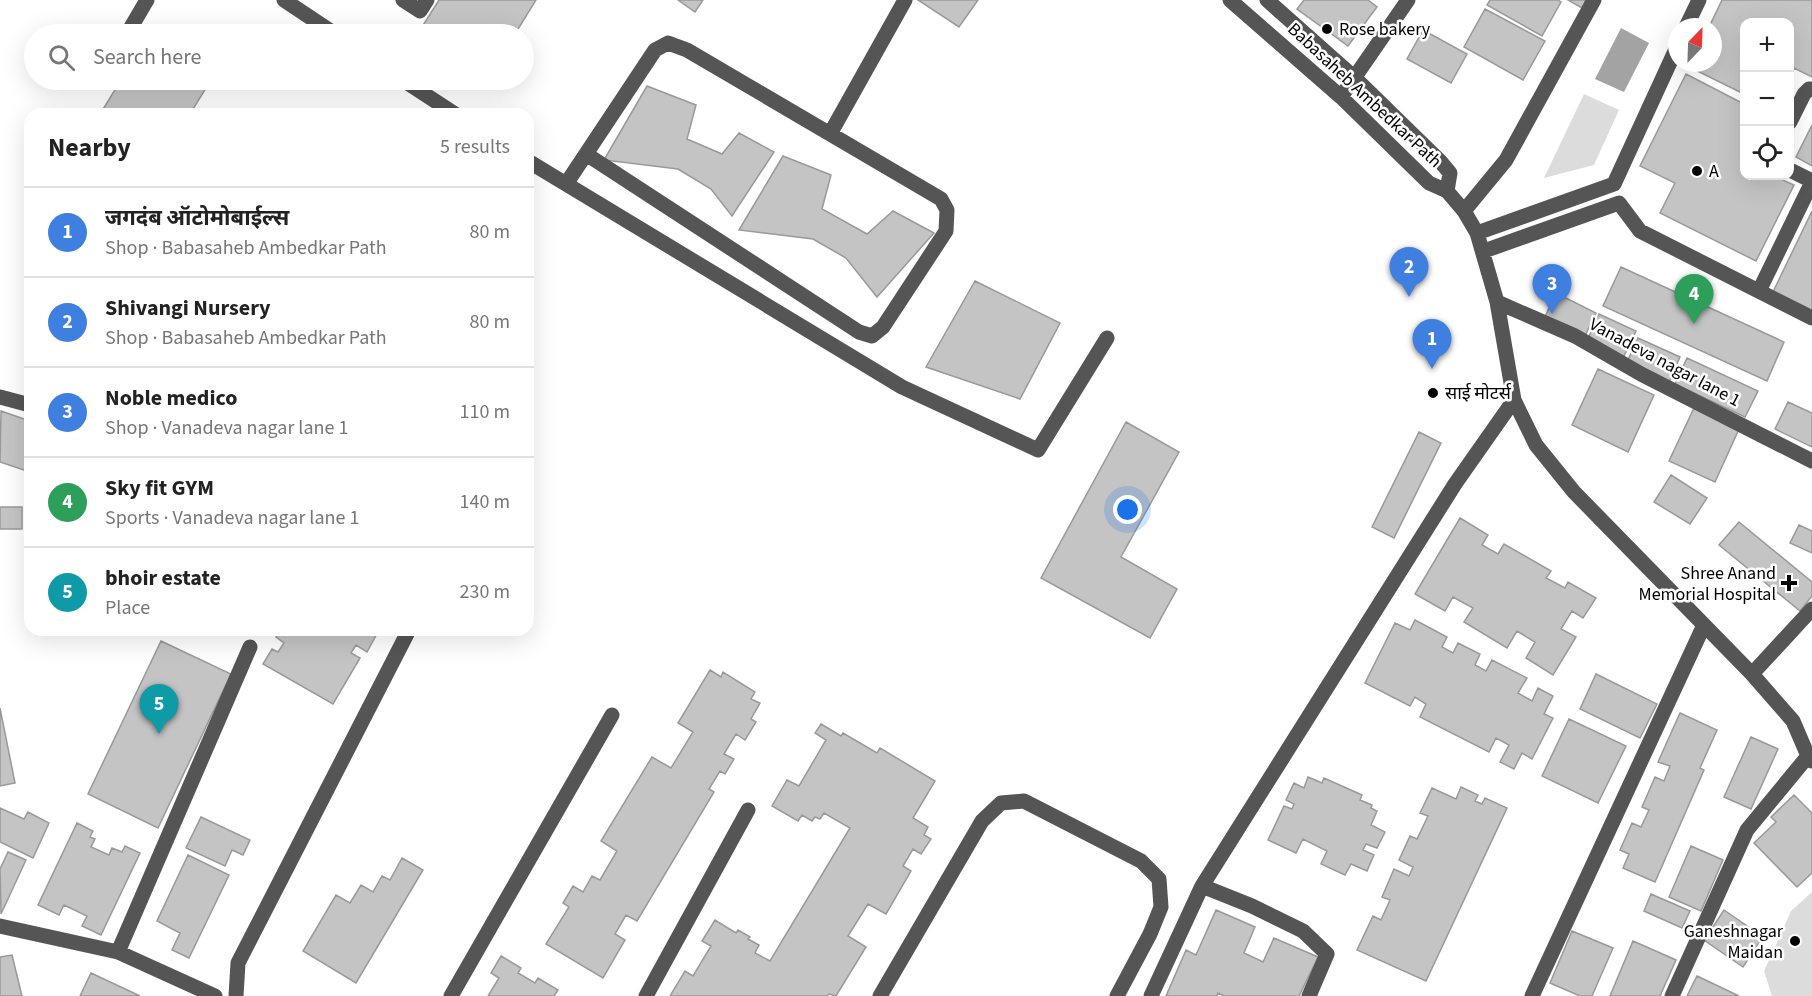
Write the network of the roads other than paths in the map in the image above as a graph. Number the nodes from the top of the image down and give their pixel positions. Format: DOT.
graph roads {
  1 [pos="147,0"];
  2 [pos="284,0"];
  3 [pos="403,0"];
  4 [pos="427,0"];
  5 [pos="905,0"];
  6 [pos="1267,0"];
  7 [pos="1408,0"];
  8 [pos="1594,0"];
  9 [pos="1699,0"];
  10 [pos="1238,2"];
  11 [pos="1690,18"];
  12 [pos="133,24"];
  13 [pos="321,24"];
  14 [pos="1668,67"];
  15 [pos="1355,78"];
  16 [pos="1812,89"];
  17 [pos="418,90"];
  18 [pos="1341,97"];
  19 [pos="446,108"];
  20 [pos="1794,114"];
  21 [pos="830,134"];
  22 [pos="586,154"];
  23 [pos="534,165"];
  24 [pos="1794,172"];
  25 [pos="1812,182"];
  26 [pos="566,184"];
  27 [pos="1447,191"];
  28 [pos="1464,211"];
  29 [pos="1477,233"];
  30 [pos="1484,251"];
  31 [pos="1759,291"];
  32 [pos="1497,302"];
  33 [pos="1812,318"];
  34 [pos="1107,338"];
  35 [pos="0,397"];
  36 [pos="1514,400"];
  37 [pos="24,403"];
  38 [pos="1812,461"];
  39 [pos="1812,609"];
  40 [pos="1704,625"];
  41 [pos="406,636"];
  42 [pos="250,647"];
  43 [pos="1752,674"];
  44 [pos="612,715"];
  45 [pos="1793,721"];
  46 [pos="1812,729"];
  47 [pos="1810,759"];
  48 [pos="747,810"];
  49 [pos="1202,886"];
  50 [pos="0,926"];
  51 [pos="118,952"];
  52 [pos="215,996"];
  53 [pos="236,996"];
  54 [pos="451,996"];
  55 [pos="646,996"];
  56 [pos="880,996"];
  57 [pos="1117,996"];
  58 [pos="1151,996"];
  59 [pos="1309,996"];
  60 [pos="1532,996"];
  61 [pos="1672,996"];
  1 -- 12 [label="street"];
  2 -- 13 [label="street"];
  3 -- 4 [label="street"];
  5 -- 21 [label="street"];
  6 -- 15 [label="street, Babasaheb Ambedkar Path"];
  7 -- 15 [label="street"];
  8 -- 28 [label="street"];
  9 -- 11 [label="street"];
  10 -- 18 [label="street, Babasaheb Ambedkar Path"];
  14 -- 29 [label="street"];
  15 -- 18 [label="street"];
  15 -- 27 [label="street, Babasaheb Ambedkar Path"];
  16 -- 20 [label="street"];
  17 -- 19 [label="street"];
  18 -- 27 [label="street, Babasaheb Ambedkar Path"];
  21 -- 22 [label="street"];
  21 -- 22 [label="street"];
  22 -- 26 [label="street"];
  23 -- 26 [label="street"];
  24 -- 25 [label="street"];
  25 -- 31 [label="street"];
  26 -- 34 [label="street"];
  27 -- 28 [label="street, Babasaheb Ambedkar Path"];
  28 -- 29 [label="street, Babasaheb Ambedkar Path"];
  29 -- 30 [label="street, Babasaheb Ambedkar Path"];
  30 -- 31 [label="street"];
  30 -- 32 [label="street, Babasaheb Ambedkar Path"];
  31 -- 33 [label="street"];
  32 -- 36 [label="street, Babasaheb Ambedkar Path"];
  32 -- 38 [label="street, Vanadeva nagar lane 1"];
  35 -- 37 [label="street"];
  36 -- 40 [label="street, Babasaheb Ambedkar Path"];
  36 -- 49 [label="street"];
  39 -- 43 [label="street"];
  40 -- 43 [label="street, Babasaheb Ambedkar Path"];
  40 -- 60 [label="street"];
  41 -- 53 [label="street"];
  42 -- 51 [label="street"];
  43 -- 45 [label="street, Babasaheb Ambedkar Path"];
  44 -- 54 [label="street"];
  45 -- 46 [label="street, Babasaheb Ambedkar Path"];
  45 -- 47 [label="street, Babasaheb Ambedkar Path"];
  47 -- 61 [label="street"];
  48 -- 55 [label="street"];
  49 -- 58 [label="street"];
  49 -- 59 [label="street"];
  50 -- 51 [label="street"];
  51 -- 52 [label="street"];
  56 -- 57 [label="street"];
}
